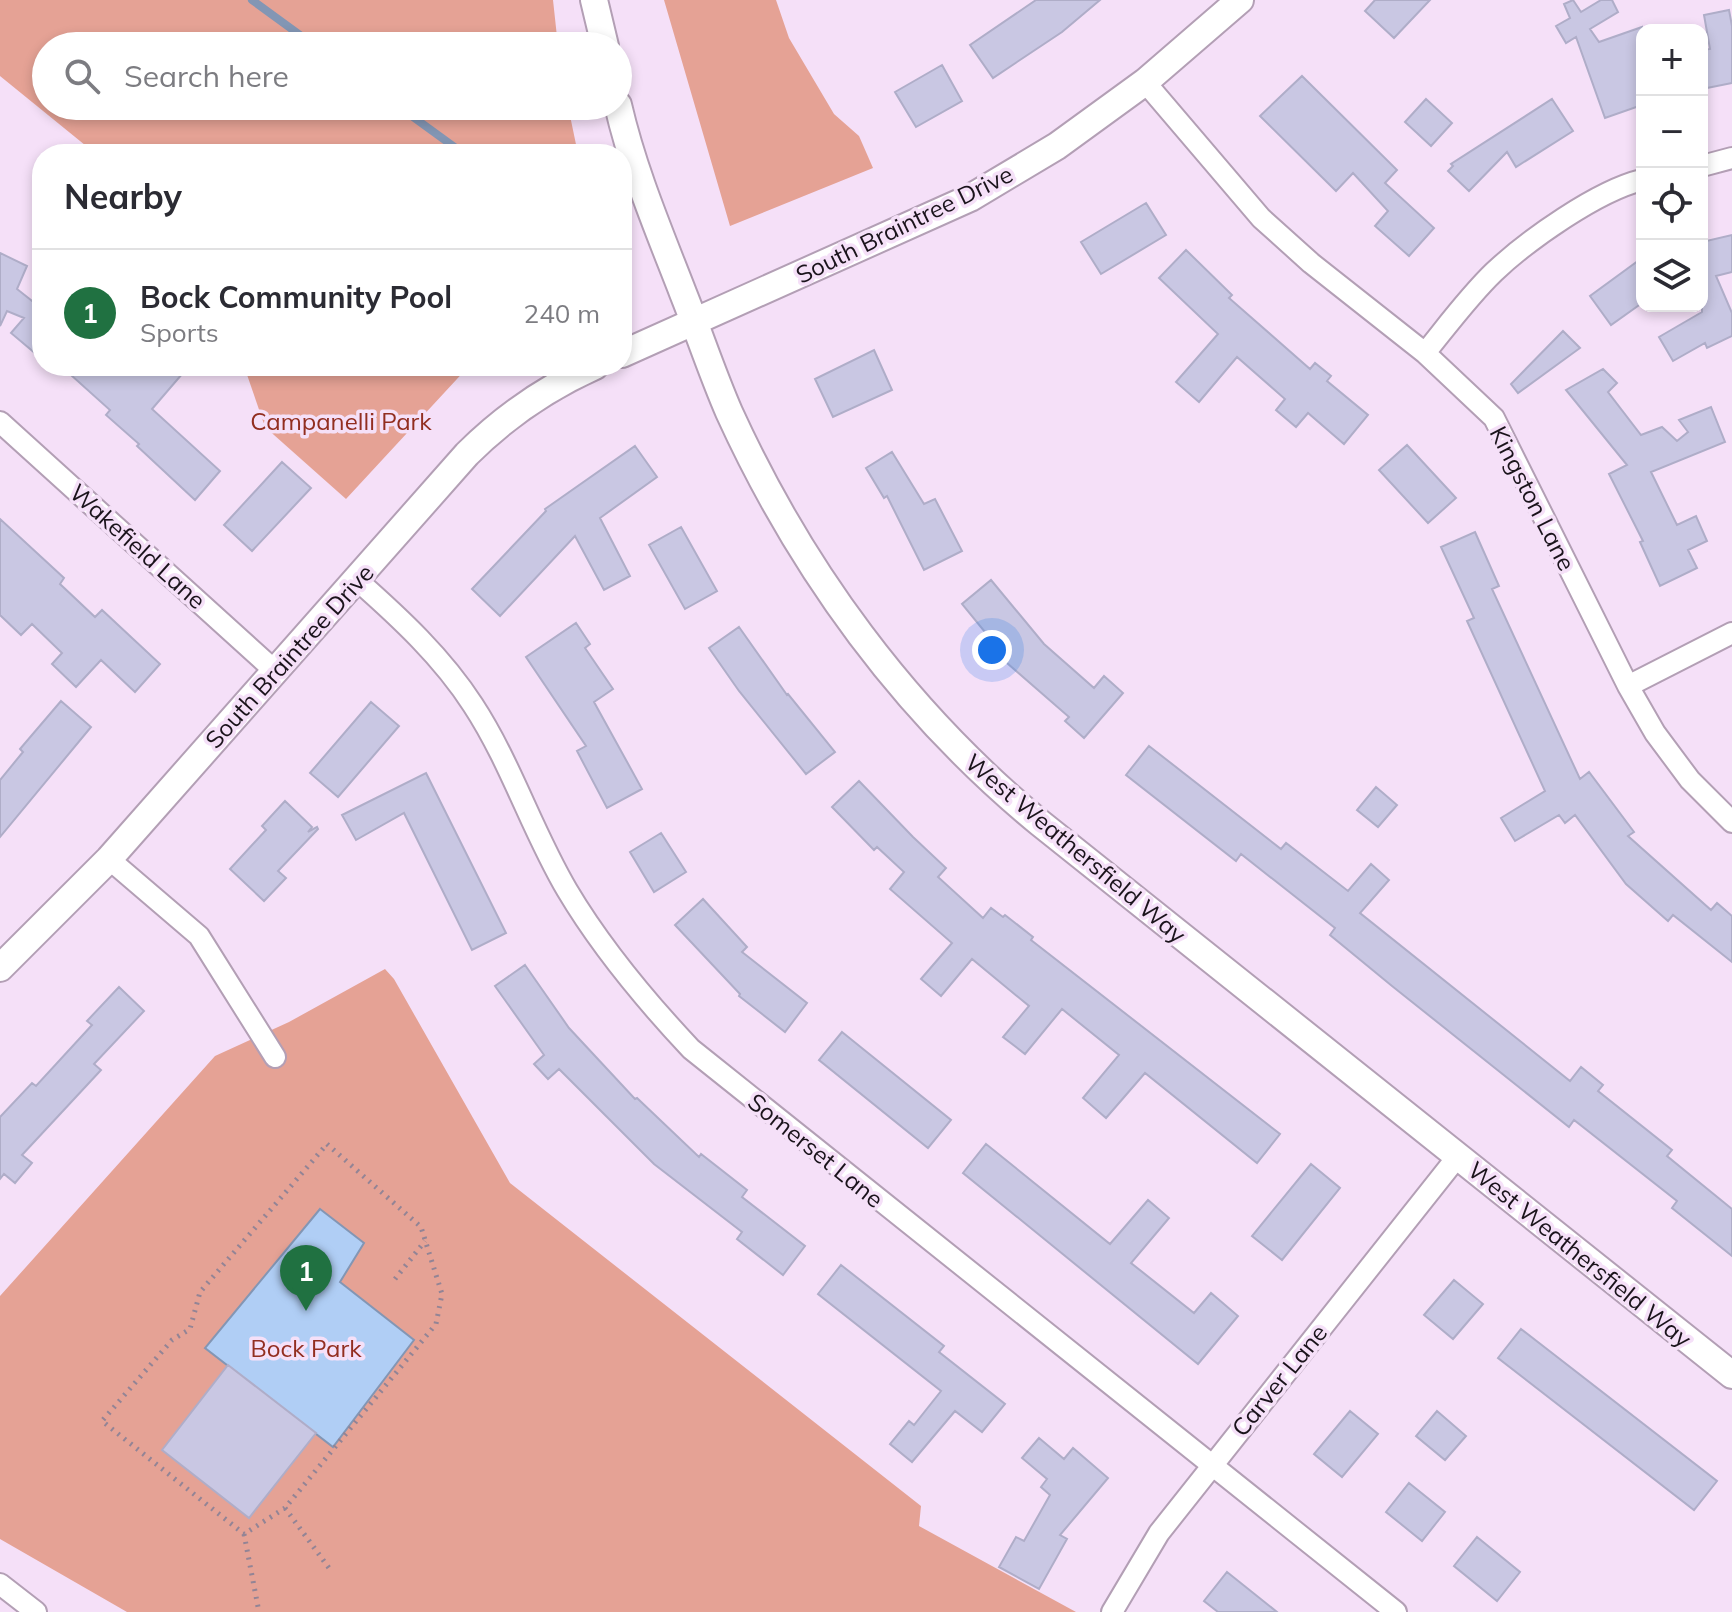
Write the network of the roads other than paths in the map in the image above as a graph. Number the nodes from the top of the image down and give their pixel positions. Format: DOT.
graph roads {
  1 [pos="594,0"];
  2 [pos="1240,0"];
  3 [pos="602,32"];
  4 [pos="1145,82"];
  5 [pos="621,120"];
  6 [pos="627,144"];
  7 [pos="1732,158"];
  8 [pos="632,160"];
  9 [pos="1708,164"];
  10 [pos="1636,182"];
  11 [pos="695,322"];
  12 [pos="632,350"];
  13 [pos="1425,353"];
  14 [pos="575,376"];
  15 [pos="0,422"];
  16 [pos="357,580"];
  17 [pos="1732,633"];
  18 [pos="275,671"];
  19 [pos="1628,686"];
  20 [pos="1732,822"];
  21 [pos="109,859"];
  22 [pos="0,968"];
  23 [pos="275,1057"];
  24 [pos="1458,1156"];
  25 [pos="1732,1375"];
  26 [pos="1210,1466"];
  27 [pos="0,1584"];
  28 [pos="36,1612"];
  29 [pos="1112,1612"];
  30 [pos="1396,1612"];
  1 -- 3 [label="street"];
  2 -- 4 [label="street, South Braintree Drive"];
  4 -- 11 [label="street, South Braintree Drive"];
  4 -- 13 [label="street, Kingston Lane"];
  5 -- 6 [label="street, West Weathersfield Way"];
  7 -- 9 [label="street"];
  8 -- 11 [label="street, West Weathersfield Way"];
  10 -- 13 [label="street"];
  11 -- 12 [label="street, South Braintree Drive"];
  11 -- 24 [label="street, West Weathersfield Way"];
  13 -- 19 [label="street, Kingston Lane"];
  14 -- 16 [label="street, South Braintree Drive"];
  15 -- 18 [label="street, Wakefield Lane"];
  16 -- 18 [label="street, South Braintree Drive"];
  16 -- 26 [label="street, Somerset Lane"];
  17 -- 19 [label="street"];
  18 -- 21 [label="street, South Braintree Drive"];
  19 -- 20 [label="street, Kingston Lane"];
  21 -- 22 [label="street, South Braintree Drive"];
  21 -- 23 [label="street"];
  24 -- 25 [label="street, West Weathersfield Way"];
  24 -- 26 [label="street, Carver Lane"];
  26 -- 29 [label="street, Carver Lane"];
  26 -- 30 [label="street, Somerset Lane"];
  27 -- 28 [label="street"];
}
